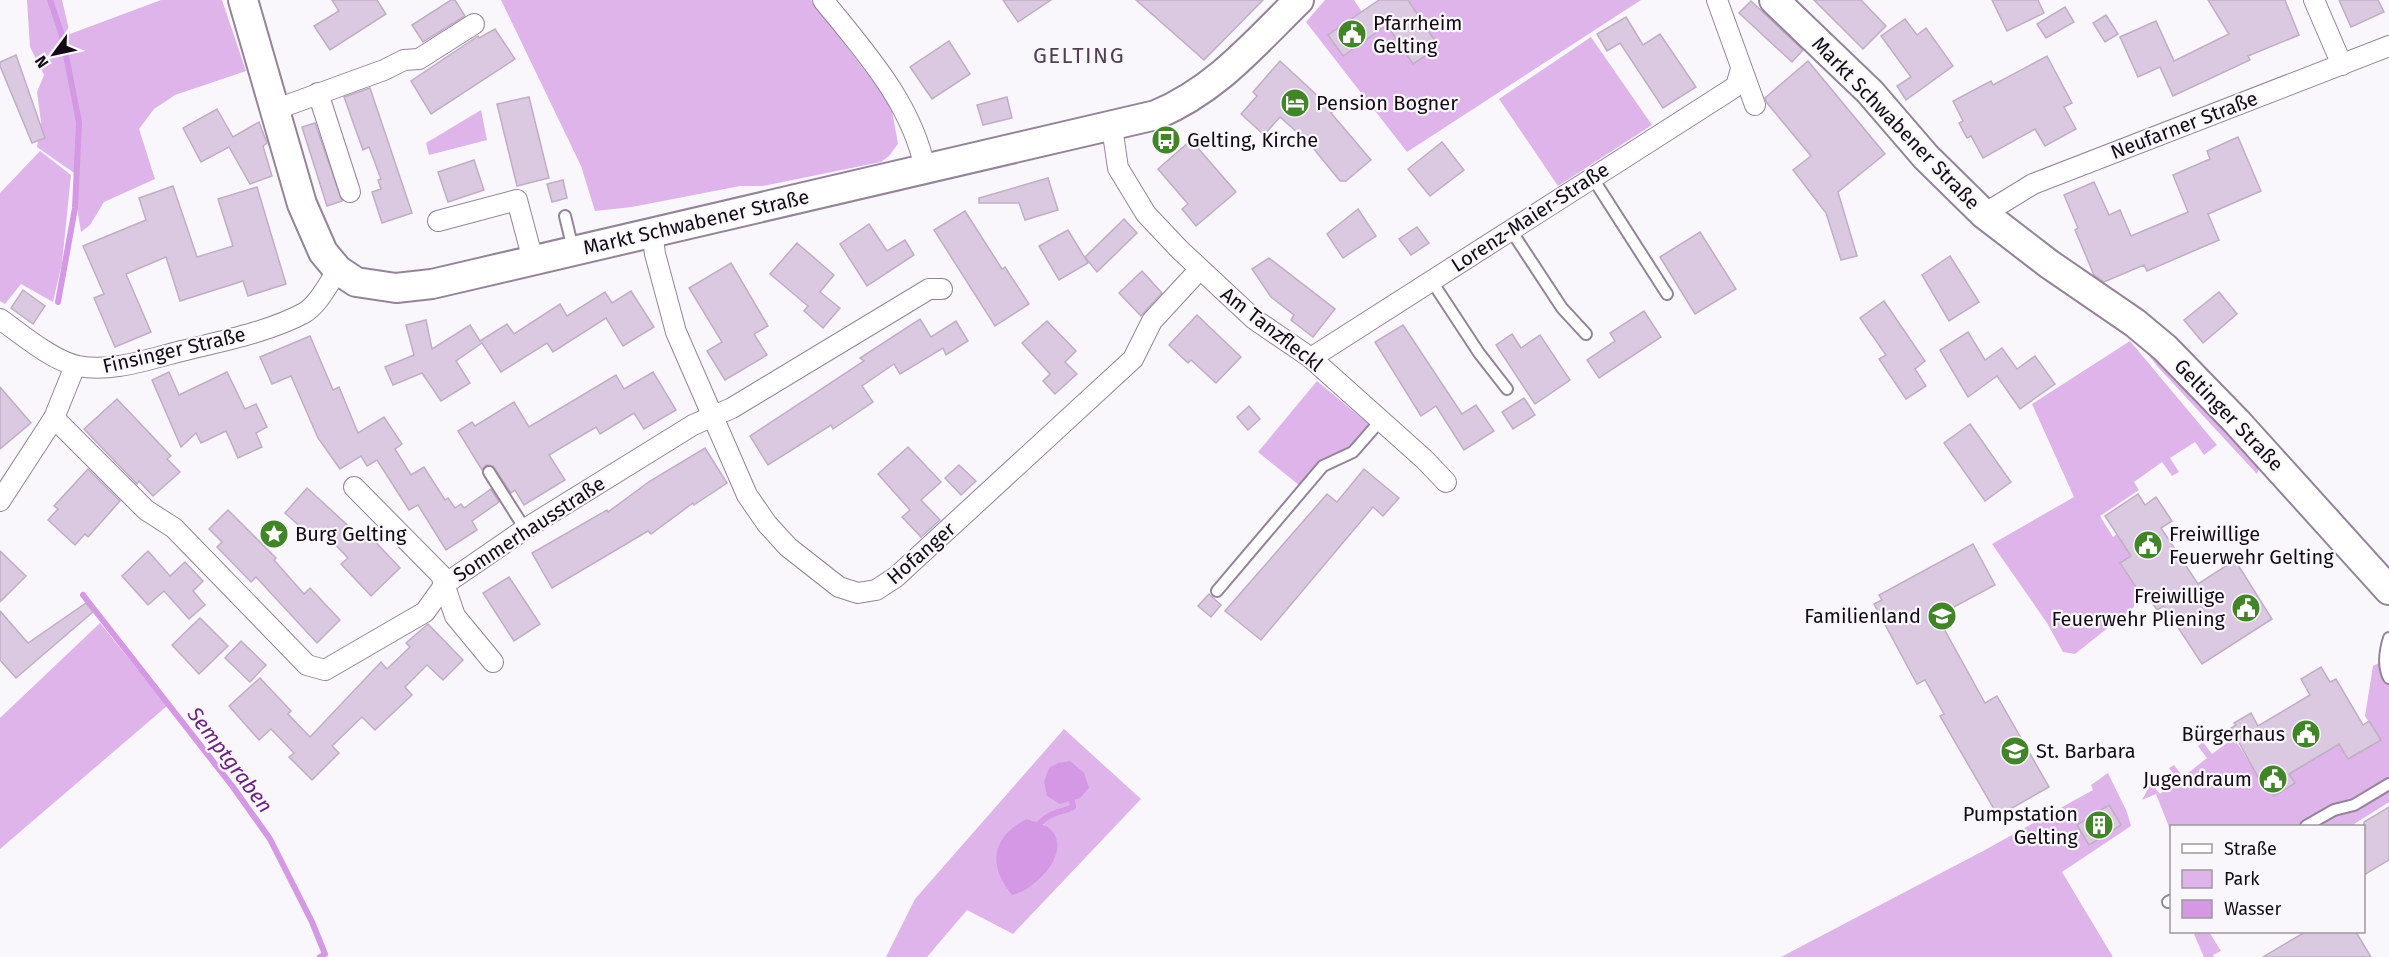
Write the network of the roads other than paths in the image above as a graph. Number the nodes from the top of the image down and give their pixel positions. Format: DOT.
graph roads {
  1 [pos="823,0"];
  2 [pos="1299,0"];
  3 [pos="1717,0"];
  4 [pos="1774,0"];
  5 [pos="2314,0"];
  6 [pos="245,1"];
  7 [pos="474,24"];
  8 [pos="2389,46"];
  9 [pos="2342,64"];
  10 [pos="1741,69"];
  11 [pos="318,93"];
  12 [pos="1755,105"];
  13 [pos="274,110"];
  14 [pos="1112,127"];
  15 [pos="925,169"];
  16 [pos="1592,177"];
  17 [pos="350,192"];
  18 [pos="1983,214"];
  19 [pos="565,216"];
  20 [pos="438,221"];
  21 [pos="1510,229"];
  22 [pos="652,231"];
  23 [pos="573,250"];
  24 [pos="533,260"];
  25 [pos="2049,264"];
  26 [pos="1200,269"];
  27 [pos="338,270"];
  28 [pos="1431,280"];
  29 [pos="942,289"];
  30 [pos="1667,294"];
  31 [pos="0,319"];
  32 [pos="1586,334"];
  33 [pos="1311,358"];
  34 [pos="75,366"];
  35 [pos="1507,389"];
  36 [pos="711,415"];
  37 [pos="54,418"];
  38 [pos="1381,420"];
  39 [pos="489,472"];
  40 [pos="1446,482"];
  41 [pos="354,487"];
  42 [pos="0,501"];
  43 [pos="525,529"];
  44 [pos="445,584"];
  45 [pos="2389,590"];
  46 [pos="1217,591"];
  47 [pos="2389,638"];
  48 [pos="493,662"];
  49 [pos="2389,678"];
  50 [pos="2389,784"];
  51 [pos="2308,825"];
  1 -- 15 [label="street"];
  2 -- 14 [label="main road, Markt Schwabener Straße"];
  3 -- 10 [label="street"];
  4 -- 18 [label="main road, Markt Schwabener Straße"];
  5 -- 9 [label="street"];
  6 -- 13 [label="main road, Markt Schwabener Straße"];
  7 -- 11 [label="street"];
  8 -- 9 [label="street, Neufarner Straße"];
  9 -- 18 [label="street, Neufarner Straße"];
  10 -- 12 [label="street"];
  10 -- 16 [label="street, Lorenz-Maier-Straße"];
  11 -- 13 [label="street"];
  11 -- 17 [label="street"];
  13 -- 27 [label="main road, Markt Schwabener Straße"];
  14 -- 15 [label="main road, Markt Schwabener Straße"];
  14 -- 26 [label="street, Am Tanzfleckl"];
  15 -- 22 [label="main road, Markt Schwabener Straße"];
  16 -- 21 [label="street, Lorenz-Maier-Straße"];
  16 -- 30 [label="lane"];
  18 -- 25 [label="main road, Markt Schwabener Straße"];
  19 -- 23 [label="lane"];
  20 -- 24 [label="street"];
  21 -- 28 [label="street, Lorenz-Maier-Straße"];
  21 -- 32 [label="lane"];
  22 -- 23 [label="main road, Markt Schwabener Straße"];
  22 -- 36 [label="street, Hofanger"];
  23 -- 24 [label="main road, Markt Schwabener Straße"];
  24 -- 27 [label="main road, Markt Schwabener Straße"];
  25 -- 45 [label="main road, Geltinger Straße"];
  26 -- 33 [label="street, Am Tanzfleckl"];
  26 -- 36 [label="street, Hofanger"];
  27 -- 34 [label="street, Finsinger Straße"];
  28 -- 33 [label="street, Lorenz-Maier-Straße"];
  28 -- 35 [label="lane"];
  29 -- 36 [label="street, Sommerhausstraße"];
  31 -- 34 [label="street, Finsinger Straße"];
  33 -- 38 [label="street, Am Tanzfleckl"];
  34 -- 37 [label="street"];
  36 -- 43 [label="street, Sommerhausstraße"];
  37 -- 42 [label="street"];
  37 -- 44 [label="street, Sommerhausstraße"];
  38 -- 40 [label="street, Am Tanzfleckl"];
  38 -- 46 [label="lane"];
  39 -- 43 [label="lane"];
  41 -- 44 [label="street"];
  43 -- 44 [label="street, Sommerhausstraße"];
  44 -- 48 [label="street"];
  47 -- 49 [label="lane"];
  50 -- 51 [label="lane"];
}
